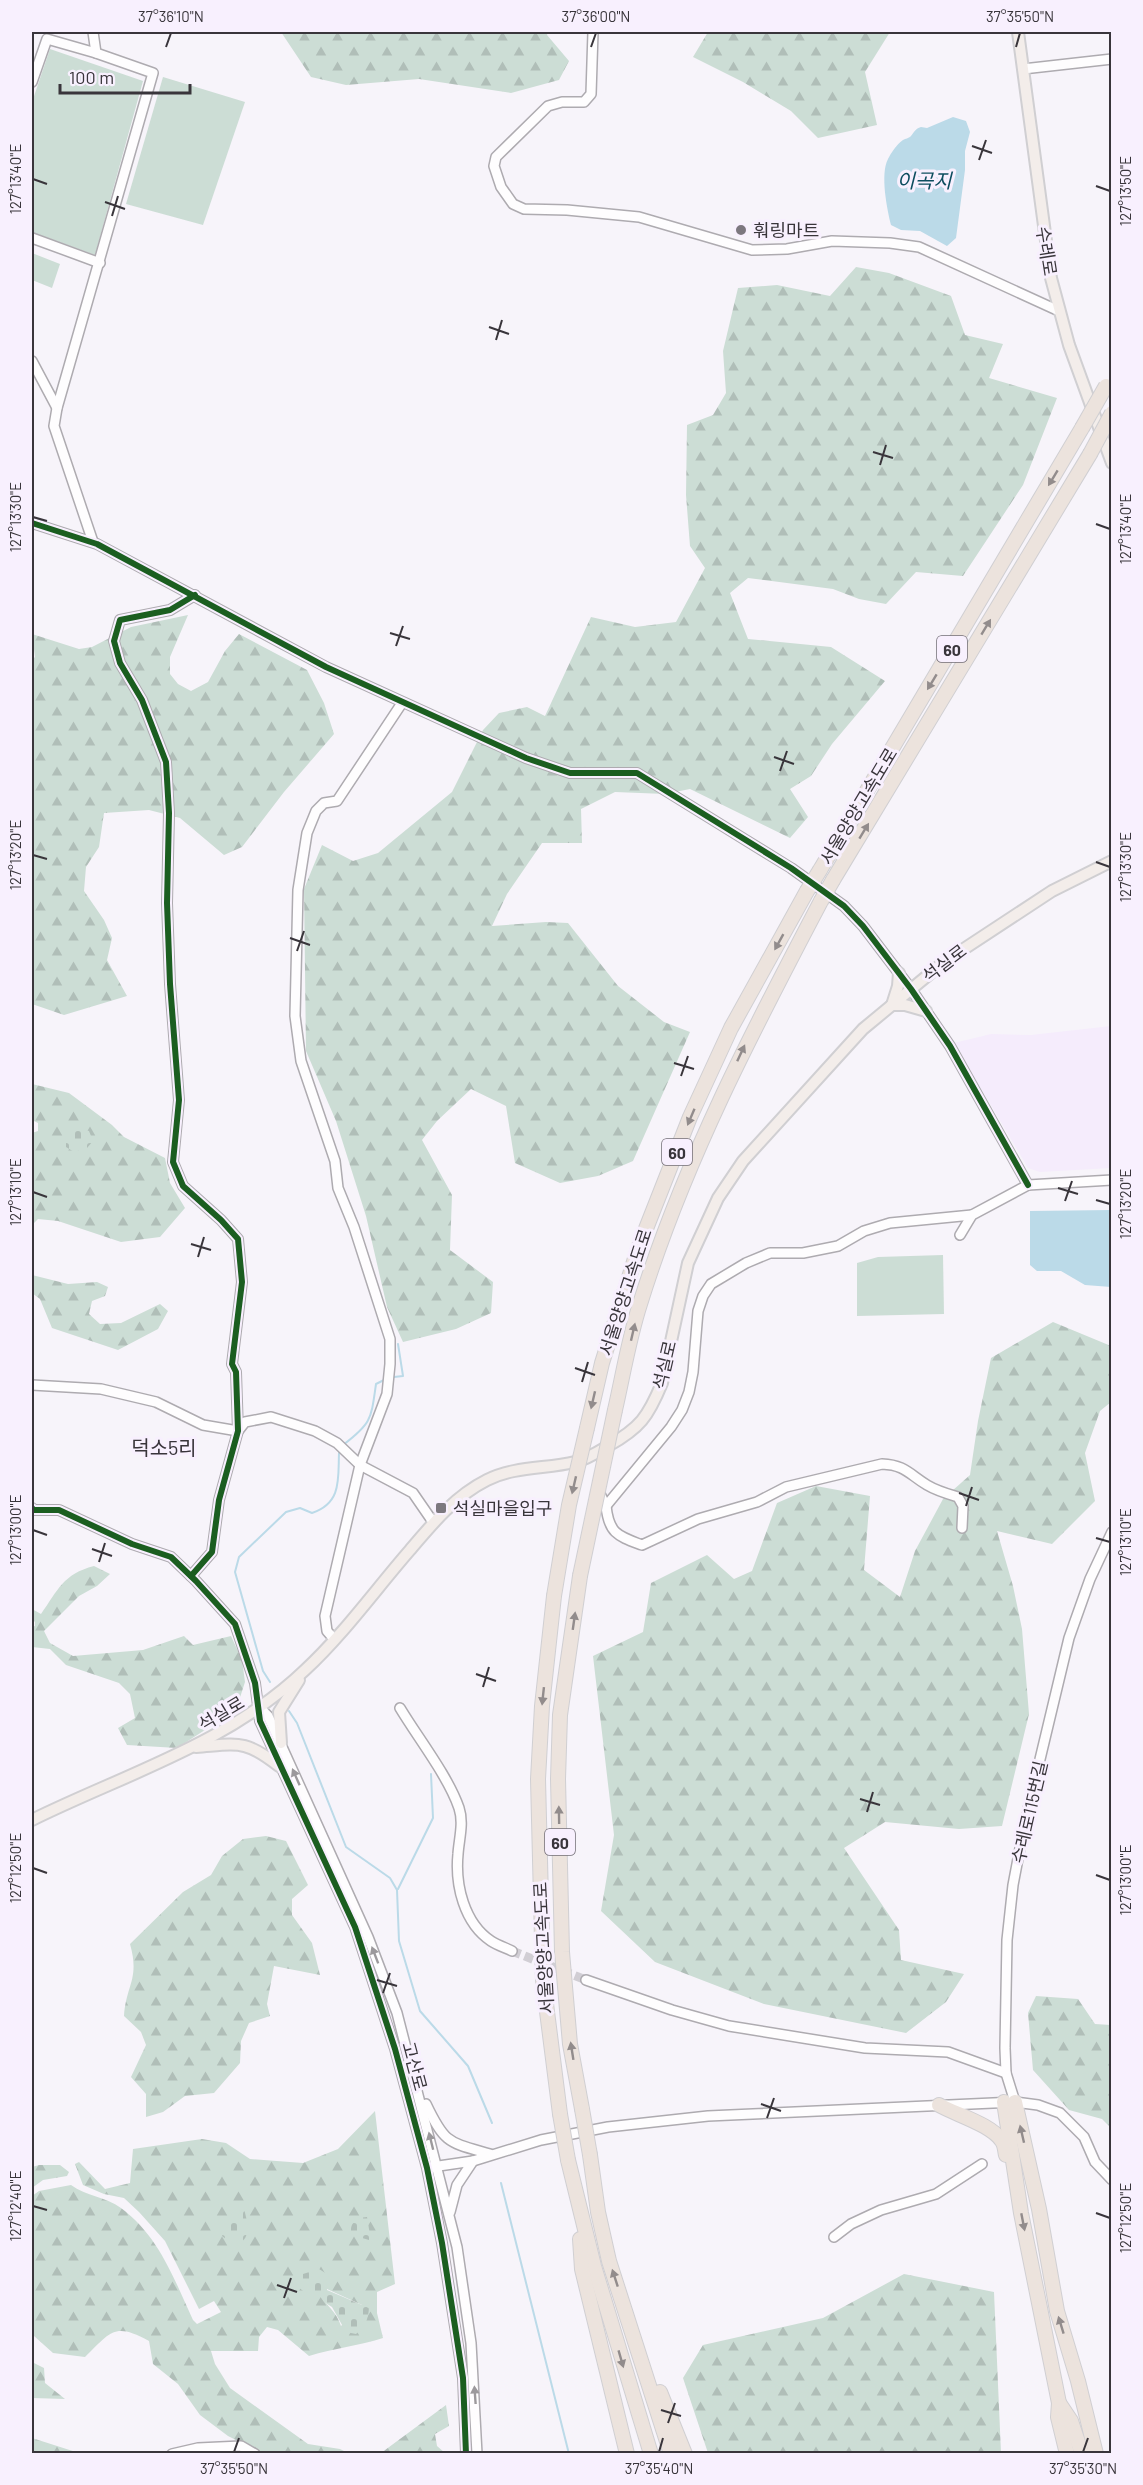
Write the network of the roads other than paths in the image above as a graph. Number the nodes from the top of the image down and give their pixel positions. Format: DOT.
graph roads {
  1 [pos="93,32"];
  2 [pos="593,32"];
  3 [pos="1018,32"];
  4 [pos="96,53"];
  5 [pos="1112,59"];
  6 [pos="1023,69"];
  7 [pos="32,82"];
  8 [pos="32,238"];
  9 [pos="100,263"];
  10 [pos="1059,311"];
  11 [pos="32,361"];
  12 [pos="1109,380"];
  13 [pos="57,408"];
  14 [pos="1112,413"];
  15 [pos="1110,456"];
  16 [pos="32,523"];
  17 [pos="93,543"];
  18 [pos="195,595"];
  19 [pos="402,703"];
  20 [pos="1112,861"];
  21 [pos="898,973"];
  22 [pos="911,989"];
  23 [pos="892,1005"];
  24 [pos="926,1011"];
  25 [pos="1112,1180"];
  26 [pos="1028,1185"];
  27 [pos="972,1215"];
  28 [pos="960,1235"];
  29 [pos="32,1385"];
  30 [pos="238,1431"];
  31 [pos="594,1454"];
  32 [pos="360,1465"];
  33 [pos="606,1506"];
  34 [pos="32,1510"];
  35 [pos="434,1522"];
  36 [pos="962,1528"];
  37 [pos="1112,1532"];
  38 [pos="190,1576"];
  39 [pos="334,1639"];
  40 [pos="306,1670"];
  41 [pos="259,1707"];
  42 [pos="400,1708"];
  43 [pos="281,1743"];
  44 [pos="193,1747"];
  45 [pos="279,1766"];
  46 [pos="32,1820"];
  47 [pos="512,1951"];
  48 [pos="586,1980"];
  49 [pos="1006,2073"];
  50 [pos="417,2086"];
  51 [pos="1009,2102"];
  52 [pos="939,2105"];
  53 [pos="490,2154"];
  54 [pos="474,2161"];
  55 [pos="982,2164"];
  56 [pos="437,2166"];
  57 [pos="427,2168"];
  58 [pos="1112,2180"];
  59 [pos="1016,2183"];
  60 [pos="576,2198"];
  61 [pos="450,2217"];
  62 [pos="834,2236"];
  63 [pos="622,2301"];
  64 [pos="1078,2380"];
  65 [pos="1059,2403"];
  66 [pos="172,2454"];
  67 [pos="255,2454"];
  68 [pos="466,2454"];
  69 [pos="477,2454"];
  70 [pos="627,2454"];
  71 [pos="651,2454"];
  72 [pos="671,2454"];
  73 [pos="685,2454"];
  74 [pos="1067,2454"];
  75 [pos="1082,2454"];
  76 [pos="1096,2454"];
  77 [pos="1106,2454"];
  1 -- 4 [label="street"];
  2 -- 10 [label="street"];
  3 -- 6 [label="main road, 수레로"];
  4 -- 7 [label="street"];
  4 -- 9 [label="street"];
  5 -- 6 [label="street"];
  6 -- 10 [label="main road, 수레로"];
  8 -- 9 [label="street"];
  9 -- 13 [label="street"];
  10 -- 15 [label="main road, 수레로"];
  11 -- 13 [label="street"];
  12 -- 60 [label="highway, 서울양양고속도로 / 60, one-way, bridge"];
  13 -- 17 [label="street"];
  63 -- 14 [label="highway, 서울양양고속도로 / 60, one-way, bridge"];
  16 -- 17 [label="street"];
  17 -- 18 [label="street"];
  18 -- 19 [label="street"];
  18 -- 30 [label="street"];
  19 -- 21 [label="street"];
  19 -- 32 [label="street"];
  20 -- 22 [label="main road, 석실로"];
  21 -- 22 [label="street"];
  21 -- 23 [label="main road"];
  22 -- 23 [label="main road, 석실로"];
  22 -- 24 [label="street"];
  23 -- 24 [label="main road"];
  23 -- 31 [label="main road, 석실로"];
  24 -- 26 [label="street"];
  25 -- 26 [label="street"];
  26 -- 27 [label="street"];
  27 -- 28 [label="street"];
  27 -- 33 [label="street"];
  29 -- 30 [label="street"];
  30 -- 32 [label="street"];
  30 -- 38 [label="street"];
  31 -- 33 [label="street"];
  31 -- 35 [label="main road, 석실로"];
  32 -- 35 [label="street"];
  32 -- 39 [label="street"];
  33 -- 36 [label="street"];
  34 -- 38 [label="street"];
  35 -- 39 [label="main road, 석실로"];
  37 -- 49 [label="street, 수레로115번길"];
  38 -- 41 [label="street"];
  39 -- 40 [label="main road, 석실로"];
  40 -- 41 [label="main road, 석실로"];
  40 -- 43 [label="main road"];
  41 -- 43 [label="street, 고산로"];
  41 -- 44 [label="main road, 석실로"];
  41 -- 45 [label="street, 고산로"];
  42 -- 47 [label="street"];
  50 -- 43 [label="street, 고산로, one-way"];
  44 -- 45 [label="main road"];
  44 -- 46 [label="main road, 석실로"];
  45 -- 57 [label="street, 고산로"];
  48 -- 49 [label="street"];
  49 -- 51 [label="street, 수레로115번길"];
  50 -- 53 [label="street"];
  56 -- 50 [label="street, 고산로, one-way"];
  51 -- 52 [label="street"];
  51 -- 58 [label="street"];
  51 -- 59 [label="highway"];
  64 -- 51 [label="highway, one-way"];
  52 -- 53 [label="street"];
  52 -- 59 [label="highway"];
  53 -- 54 [label="street"];
  54 -- 56 [label="street"];
  54 -- 61 [label="street"];
  55 -- 62 [label="street"];
  56 -- 57 [label="street"];
  56 -- 61 [label="street, 고산로"];
  57 -- 68 [label="street, 고산로"];
  59 -- 65 [label="highway, one-way"];
  60 -- 70 [label="highway"];
  60 -- 71 [label="highway, 서울양양고속도로 / 60, one-way"];
  69 -- 61 [label="street, 고산로, one-way"];
  63 -- 72 [label="highway, 서울양양고속도로 / 60"];
  63 -- 73 [label="highway"];
  64 -- 76 [label="highway"];
  64 -- 77 [label="highway"];
  65 -- 74 [label="highway"];
  65 -- 75 [label="highway"];
  66 -- 67 [label="street"];
}
